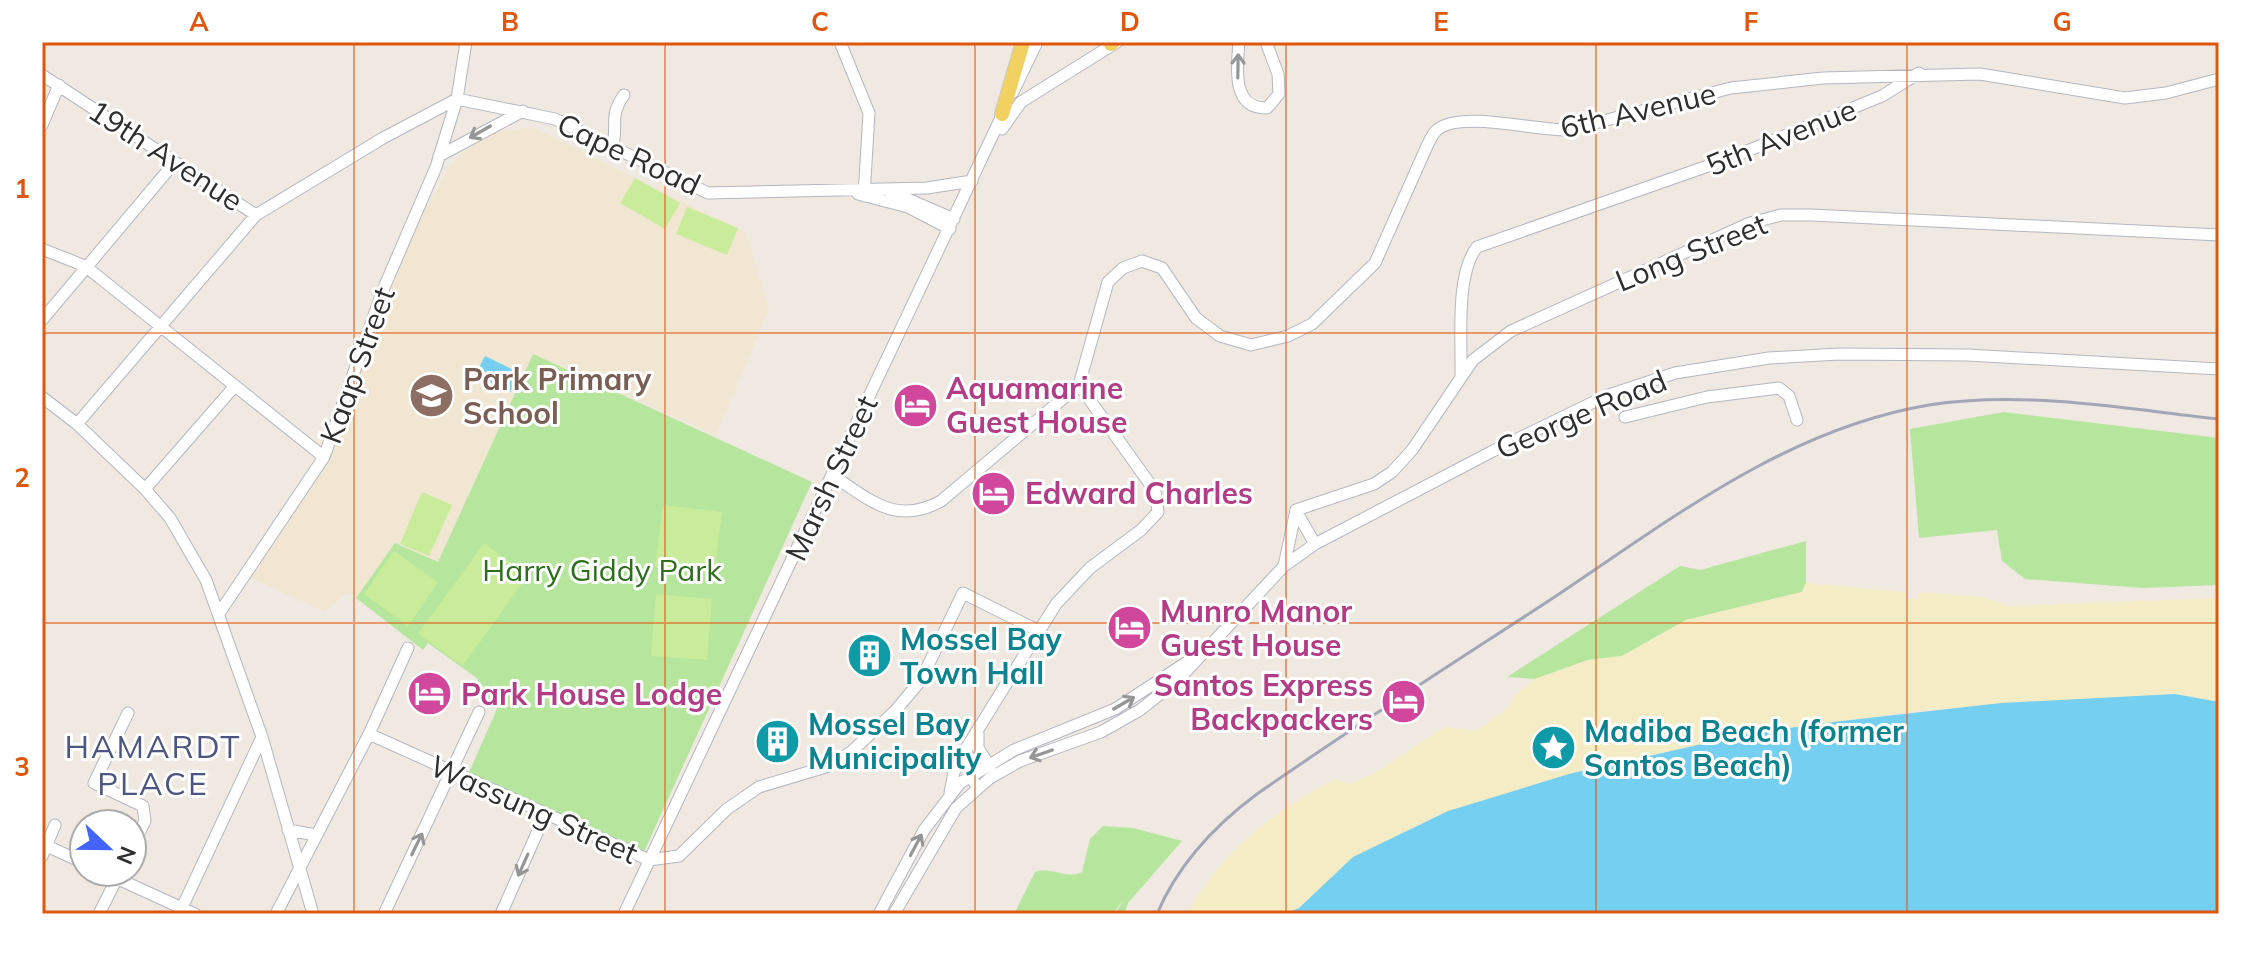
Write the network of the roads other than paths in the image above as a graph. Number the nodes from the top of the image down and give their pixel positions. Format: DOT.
graph roads {
  1 [pos="466,42"];
  2 [pos="840,42"];
  3 [pos="1023,42"];
  4 [pos="1037,42"];
  5 [pos="1239,42"];
  6 [pos="1266,42"];
  7 [pos="1114,43"];
  8 [pos="1919,73"];
  9 [pos="42,75"];
  10 [pos="2219,79"];
  11 [pos="59,85"];
  12 [pos="1044,85"];
  13 [pos="1016,86"];
  14 [pos="624,95"];
  15 [pos="457,99"];
  16 [pos="523,110"];
  17 [pos="1002,114"];
  18 [pos="42,125"];
  19 [pos="612,148"];
  20 [pos="439,156"];
  21 [pos="982,159"];
  22 [pos="175,162"];
  23 [pos="972,181"];
  24 [pos="882,188"];
  25 [pos="864,191"];
  26 [pos="256,215"];
  27 [pos="952,224"];
  28 [pos="2219,235"];
  29 [pos="42,249"];
  30 [pos="85,266"];
  31 [pos="42,320"];
  32 [pos="161,326"];
  33 [pos="2219,369"];
  34 [pos="1461,377"];
  35 [pos="1079,385"];
  36 [pos="234,387"];
  37 [pos="42,397"];
  38 [pos="1625,417"];
  39 [pos="1797,420"];
  40 [pos="77,424"];
  41 [pos="324,457"];
  42 [pos="832,475"];
  43 [pos="145,489"];
  44 [pos="1296,510"];
  45 [pos="1315,544"];
  46 [pos="1284,566"];
  47 [pos="220,612"];
  48 [pos="1037,630"];
  49 [pos="408,648"];
  50 [pos="1199,655"];
  51 [pos="479,712"];
  52 [pos="128,713"];
  53 [pos="979,727"];
  54 [pos="369,734"];
  55 [pos="262,737"];
  56 [pos="967,747"];
  57 [pos="987,763"];
  58 [pos="451,772"];
  59 [pos="995,775"];
  60 [pos="969,776"];
  61 [pos="977,788"];
  62 [pos="949,794"];
  63 [pos="143,808"];
  64 [pos="545,815"];
  65 [pos="55,825"];
  66 [pos="288,830"];
  67 [pos="316,835"];
  68 [pos="44,851"];
  69 [pos="68,858"];
  70 [pos="649,860"];
  71 [pos="299,869"];
  72 [pos="112,888"];
  73 [pos="140,888"];
  74 [pos="180,911"];
  75 [pos="99,914"];
  76 [pos="195,914"];
  77 [pos="276,914"];
  78 [pos="313,914"];
  79 [pos="384,914"];
  80 [pos="501,914"];
  81 [pos="624,914"];
  82 [pos="879,914"];
  83 [pos="894,914"];
  1 -- 15 [label="street, Kaap Street"];
  2 -- 25 [label="street"];
  3 -- 17 [label="main road"];
  4 -- 13 [label="street, Marsh Street"];
  6 -- 5 [label="street, one-way"];
  7 -- 12 [label="street"];
  8 -- 10 [label="street"];
  8 -- 34 [label="street, 5th Avenue"];
  8 -- 35 [label="street, 6th Avenue"];
  9 -- 11 [label="street, 19th Avenue"];
  11 -- 18 [label="street"];
  11 -- 22 [label="street, 19th Avenue"];
  12 -- 13 [label="street"];
  12 -- 21 [label="street"];
  13 -- 17 [label="street, Marsh Street"];
  14 -- 19 [label="street"];
  15 -- 16 [label="street, Cape Road"];
  15 -- 20 [label="street, Kaap Street"];
  15 -- 26 [label="street, 19th Avenue"];
  16 -- 19 [label="street, Cape Road"];
  16 -- 20 [label="street, one-way"];
  17 -- 21 [label="street, Marsh Street"];
  19 -- 25 [label="street, Cape Road"];
  20 -- 41 [label="street, Kaap Street"];
  21 -- 23 [label="street, Marsh Street"];
  22 -- 26 [label="street, 19th Avenue"];
  22 -- 30 [label="street"];
  23 -- 24 [label="street, Cape Road"];
  23 -- 27 [label="street, Marsh Street"];
  24 -- 25 [label="street, Cape Road"];
  24 -- 27 [label="street, Cape Road"];
  25 -- 27 [label="street, Cape Road"];
  26 -- 32 [label="street"];
  27 -- 42 [label="street, Marsh Street"];
  28 -- 34 [label="street, Long Street"];
  29 -- 30 [label="street"];
  30 -- 31 [label="street"];
  30 -- 32 [label="street"];
  32 -- 36 [label="street"];
  32 -- 40 [label="street"];
  33 -- 45 [label="street, George Road"];
  34 -- 44 [label="street, Long Street"];
  35 -- 42 [label="street"];
  35 -- 48 [label="street"];
  36 -- 41 [label="street"];
  36 -- 43 [label="street"];
  37 -- 40 [label="street"];
  38 -- 39 [label="street"];
  40 -- 43 [label="street"];
  41 -- 47 [label="street, Kaap Street"];
  42 -- 70 [label="street, Marsh Street"];
  43 -- 47 [label="street"];
  44 -- 45 [label="street"];
  44 -- 46 [label="street"];
  45 -- 46 [label="street, George Road"];
  46 -- 50 [label="street, George Road"];
  47 -- 55 [label="street"];
  48 -- 53 [label="street"];
  48 -- 70 [label="street, Wassung Street"];
  49 -- 54 [label="street"];
  57 -- 50 [label="street, George Road, one-way"];
  50 -- 59 [label="street, George Road, one-way"];
  51 -- 58 [label="street"];
  52 -- 63 [label="street"];
  53 -- 56 [label="street"];
  53 -- 57 [label="street"];
  54 -- 58 [label="street, Wassung Street"];
  54 -- 67 [label="street"];
  55 -- 66 [label="street"];
  55 -- 74 [label="street"];
  56 -- 60 [label="street"];
  56 -- 62 [label="street"];
  57 -- 59 [label="street"];
  57 -- 60 [label="street, George Road"];
  58 -- 64 [label="street, Wassung Street"];
  79 -- 58 [label="street, one-way"];
  59 -- 61 [label="street, George Road"];
  60 -- 61 [label="street"];
  60 -- 62 [label="street, George Road"];
  61 -- 83 [label="street, George Road"];
  82 -- 62 [label="street, George Road, one-way"];
  64 -- 70 [label="street, Wassung Street"];
  64 -- 80 [label="street, one-way"];
  65 -- 68 [label="street"];
  66 -- 67 [label="street"];
  66 -- 71 [label="street"];
  67 -- 71 [label="street"];
  68 -- 69 [label="street"];
  70 -- 81 [label="street, Marsh Street"];
  71 -- 77 [label="street"];
  71 -- 78 [label="street"];
  72 -- 75 [label="street"];
  73 -- 74 [label="street"];
  74 -- 76 [label="street"];
}
